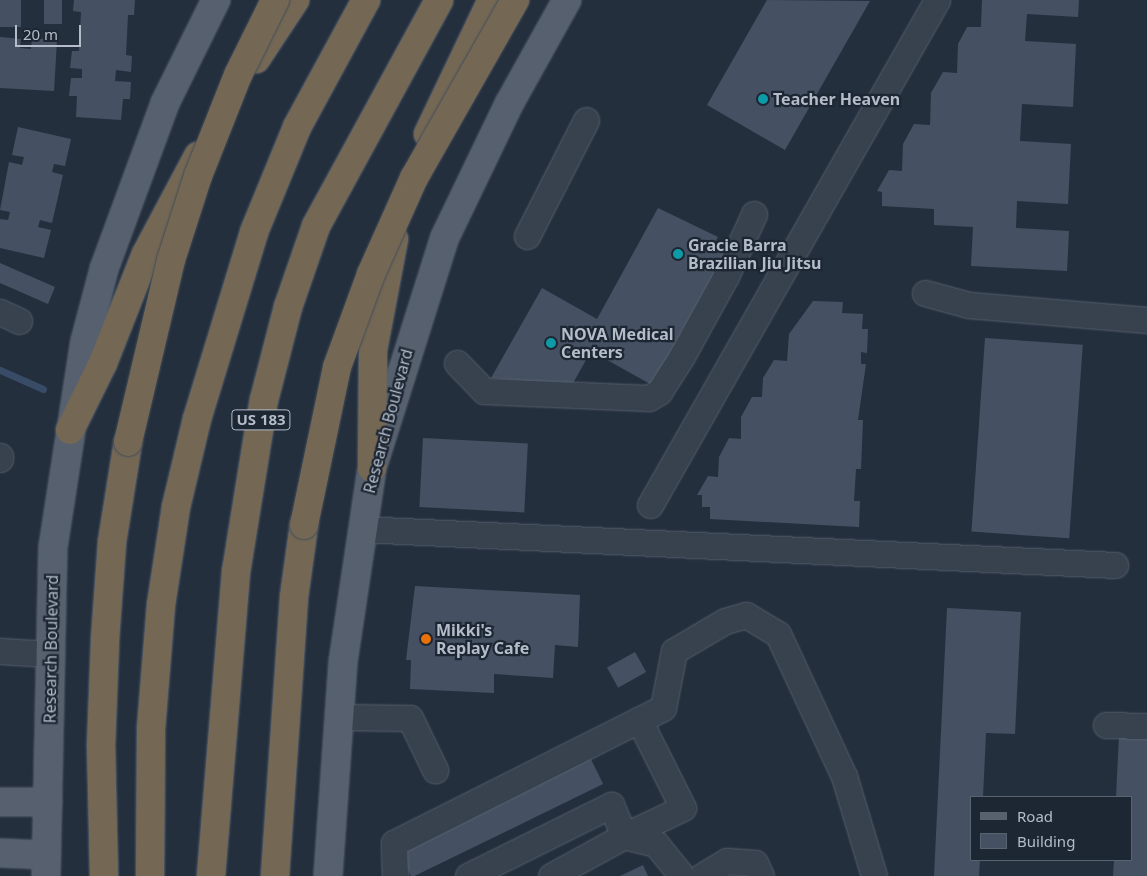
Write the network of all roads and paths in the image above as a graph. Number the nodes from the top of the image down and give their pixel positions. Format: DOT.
graph roads {
  1 [pos="216,0"];
  2 [pos="275,0"];
  3 [pos="295,0"];
  4 [pos="366,0"];
  5 [pos="439,0"];
  6 [pos="492,0"];
  7 [pos="515,0"];
  8 [pos="568,0"];
  9 [pos="937,0"];
  10 [pos="586,120"];
  11 [pos="754,214"];
  12 [pos="527,236"];
  13 [pos="925,293"];
  14 [pos="1147,320"];
  15 [pos="457,363"];
  16 [pos="70,430"];
  17 [pos="372,468"];
  18 [pos="650,505"];
  19 [pos="361,529"];
  20 [pos="1115,565"];
  21 [pos="0,650"];
  22 [pos="50,654"];
  23 [pos="339,717"];
  24 [pos="639,720"];
  25 [pos="1106,725"];
  26 [pos="1147,726"];
  27 [pos="436,770"];
  28 [pos="0,802"];
  29 [pos="48,802"];
  30 [pos="624,836"];
  31 [pos="0,853"];
  32 [pos="46,866"];
  33 [pos="104,876"];
  34 [pos="150,876"];
  35 [pos="211,876"];
  36 [pos="276,876"];
  37 [pos="328,876"];
  38 [pos="395,876"];
  39 [pos="468,876"];
  40 [pos="551,876"];
  41 [pos="682,876"];
  42 [pos="702,876"];
  43 [pos="761,876"];
  44 [pos="874,876"];
  1 -- 16 [label="main road, Research Boulevard"];
  2 -- 33 [label="highway, bridge"];
  3 -- 16 [label="highway"];
  4 -- 34 [label="highway"];
  5 -- 35 [label="highway, US 183"];
  6 -- 17 [label="highway"];
  7 -- 36 [label="highway, bridge"];
  8 -- 17 [label="main road, Research Boulevard"];
  9 -- 18 [label="lane"];
  10 -- 12 [label="lane"];
  11 -- 15 [label="lane"];
  13 -- 14 [label="lane"];
  16 -- 22 [label="main road, Research Boulevard"];
  17 -- 19 [label="main road, Research Boulevard"];
  19 -- 20 [label="lane"];
  19 -- 23 [label="main road, Research Boulevard"];
  21 -- 22 [label="lane"];
  22 -- 29 [label="main road, Research Boulevard"];
  23 -- 27 [label="lane"];
  23 -- 37 [label="main road, Research Boulevard"];
  24 -- 30 [label="lane"];
  24 -- 38 [label="lane"];
  24 -- 44 [label="lane"];
  25 -- 26 [label="lane"];
  28 -- 29 [label="main road"];
  29 -- 32 [label="main road, Research Boulevard"];
  30 -- 39 [label="lane"];
  30 -- 40 [label="lane"];
  30 -- 41 [label="lane"];
  31 -- 32 [label="main road"];
  42 -- 43 [label="lane"];
}
